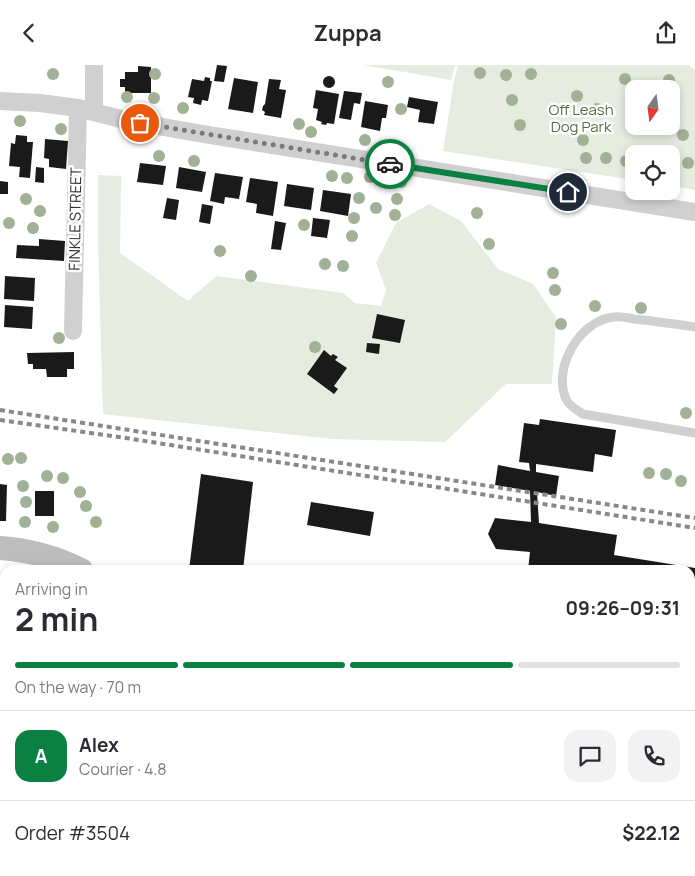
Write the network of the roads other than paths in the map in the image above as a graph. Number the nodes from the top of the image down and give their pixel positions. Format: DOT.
graph roads {
  1 [pos="94,65"];
  2 [pos="0,101"];
  3 [pos="86,110"];
  4 [pos="695,212"];
  5 [pos="695,327"];
  6 [pos="73,331"];
  7 [pos="695,433"];
  8 [pos="0,548"];
  9 [pos="71,565"];
  1 -- 3 [label="street, FINKLE STREET"];
  2 -- 3 [label="street"];
  3 -- 4 [label="street"];
  3 -- 6 [label="street, FINKLE STREET"];
  5 -- 7 [label="lane"];
  8 -- 9 [label="main road"];
}
